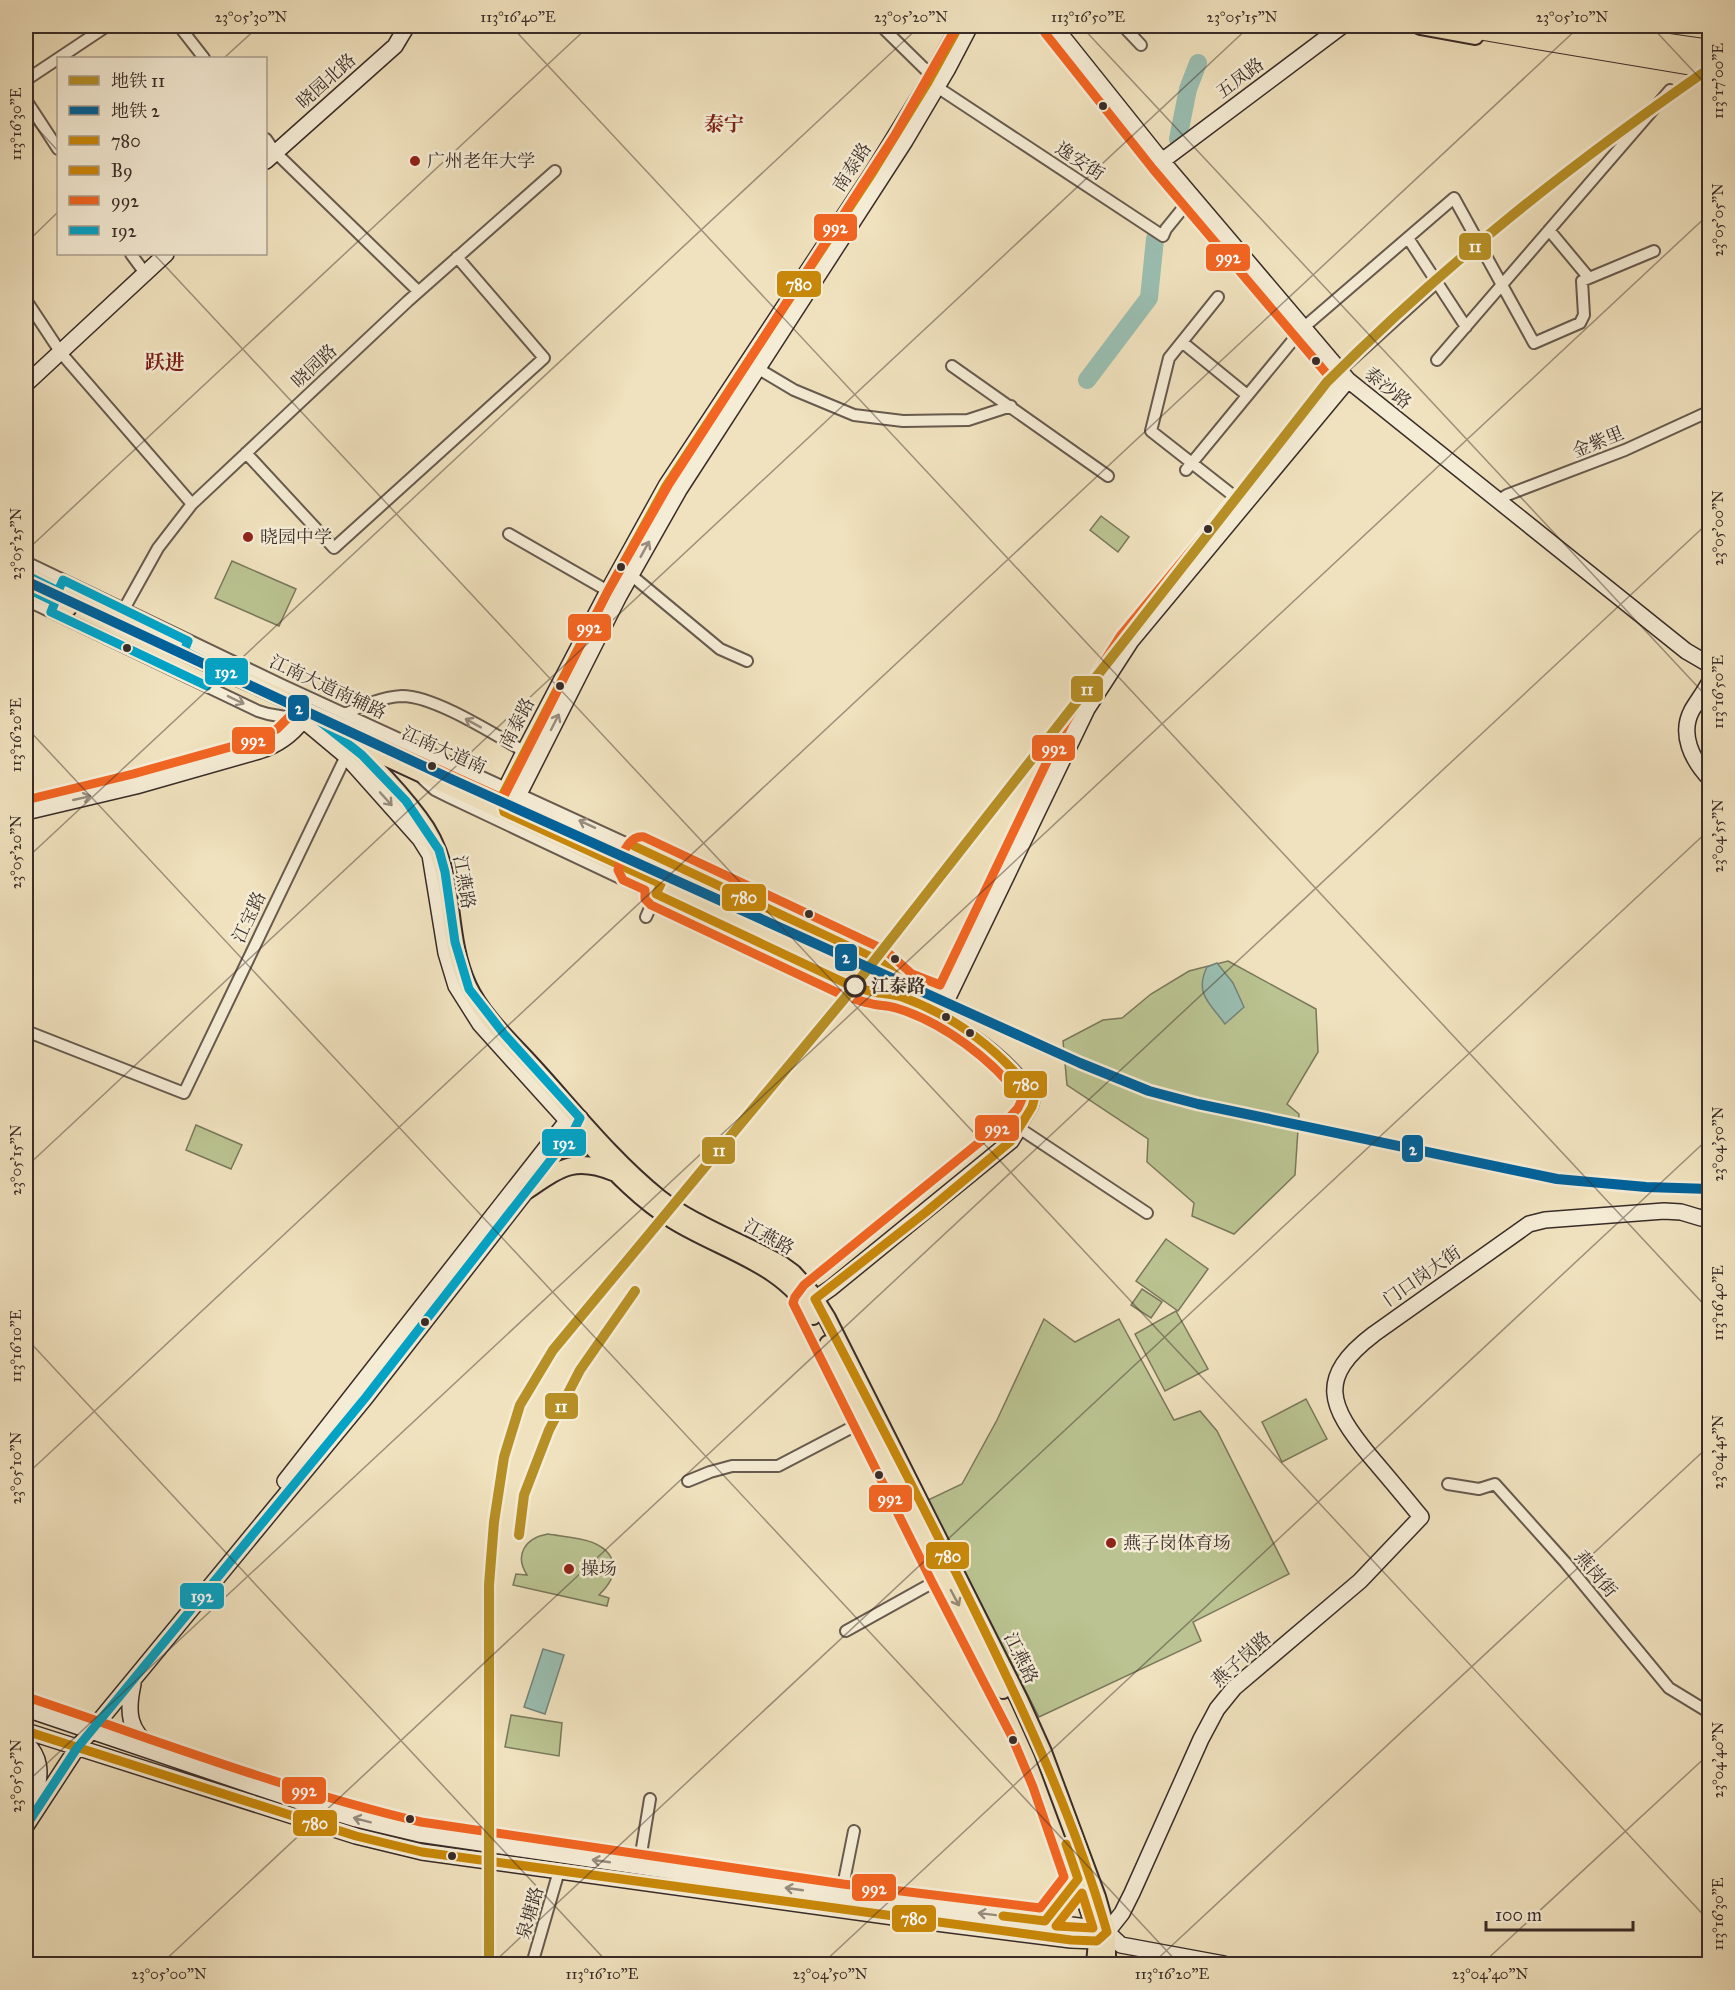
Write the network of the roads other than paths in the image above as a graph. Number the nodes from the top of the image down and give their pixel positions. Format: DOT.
graph roads {
  1 [pos="107,26"];
  2 [pos="179,26"];
  3 [pos="407,26"];
  4 [pos="881,26"];
  5 [pos="959,26"];
  6 [pos="970,26"];
  7 [pos="1054,26"];
  8 [pos="1122,26"];
  9 [pos="1342,26"];
  10 [pos="1420,26"];
  11 [pos="1460,26"];
  12 [pos="1541,26"];
  13 [pos="1581,26"];
  14 [pos="1141,45"];
  15 [pos="60,57"];
  16 [pos="203,57"];
  17 [pos="57,59"];
  18 [pos="1709,62"];
  19 [pos="26,80"];
  20 [pos="934,82"];
  21 [pos="1670,90"];
  22 [pos="26,100"];
  23 [pos="57,147"];
  24 [pos="270,156"];
  25 [pos="1162,161"];
  26 [pos="555,171"];
  27 [pos="1192,197"];
  28 [pos="1550,230"];
  29 [pos="1408,238"];
  30 [pos="1653,251"];
  31 [pos="131,255"];
  32 [pos="165,255"];
  33 [pos="457,257"];
  34 [pos="145,273"];
  35 [pos="1589,278"];
  36 [pos="1437,282"];
  37 [pos="1503,284"];
  38 [pos="418,291"];
  39 [pos="1218,297"];
  40 [pos="26,300"];
  41 [pos="1466,327"];
  42 [pos="1303,328"];
  43 [pos="1182,342"];
  44 [pos="61,353"];
  45 [pos="1437,360"];
  46 [pos="752,365"];
  47 [pos="952,366"];
  48 [pos="1343,375"];
  49 [pos="26,384"];
  50 [pos="1247,395"];
  51 [pos="1011,406"];
  52 [pos="1710,411"];
  53 [pos="246,453"];
  54 [pos="1189,466"];
  55 [pos="1108,476"];
  56 [pos="1497,501"];
  57 [pos="192,504"];
  58 [pos="1244,504"];
  59 [pos="508,534"];
  60 [pos="26,562"];
  61 [pos="26,575"];
  62 [pos="631,575"];
  63 [pos="26,588"];
  64 [pos="608,591"];
  65 [pos="57,596"];
  66 [pos="26,600"];
  67 [pos="124,609"];
  68 [pos="181,656"];
  69 [pos="747,661"];
  70 [pos="1710,665"];
  71 [pos="1710,681"];
  72 [pos="309,711"];
  73 [pos="345,714"];
  74 [pos="341,737"];
  75 [pos="531,755"];
  76 [pos="346,756"];
  77 [pos="417,772"];
  78 [pos="1710,779"];
  79 [pos="399,795"];
  80 [pos="509,799"];
  81 [pos="26,812"];
  82 [pos="635,859"];
  83 [pos="658,889"];
  84 [pos="646,917"];
  85 [pos="833,958"];
  86 [pos="902,990"];
  87 [pos="943,1008"];
  88 [pos="26,1031"];
  89 [pos="574,1123"];
  90 [pos="1019,1128"];
  91 [pos="614,1172"];
  92 [pos="526,1191"];
  93 [pos="1148,1213"];
  94 [pos="1710,1215"];
  95 [pos="811,1299"];
  96 [pos="866,1420"];
  97 [pos="687,1481"];
  98 [pos="1448,1484"];
  99 [pos="1421,1517"];
  100 [pos="943,1577"];
  101 [pos="846,1631"];
  102 [pos="134,1681"];
  103 [pos="31,1710"];
  104 [pos="1710,1713"];
  105 [pos="87,1729"];
  106 [pos="26,1735"];
  107 [pos="134,1744"];
  108 [pos="72,1747"];
  109 [pos="160,1752"];
  110 [pos="127,1763"];
  111 [pos="36,1793"];
  112 [pos="650,1799"];
  113 [pos="26,1808"];
  114 [pos="26,1826"];
  115 [pos="854,1831"];
  116 [pos="639,1866"];
  117 [pos="559,1871"];
  118 [pos="1078,1879"];
  119 [pos="841,1896"];
  120 [pos="1045,1921"];
  121 [pos="1100,1934"];
  122 [pos="1042,1937"];
  123 [pos="532,1965"];
  124 [pos="1095,1965"];
  125 [pos="1107,1965"];
  126 [pos="1224,1965"];
  1 -- 15 [label="street"];
  2 -- 16 [label="street"];
  3 -- 24 [label="main road, 晓园北路"];
  4 -- 20 [label="street"];
  5 -- 20 [label="main road, 南泰路"];
  6 -- 20 [label="main road, 南泰路"];
  7 -- 25 [label="main road, 泰沙路"];
  8 -- 14 [label="street"];
  9 -- 25 [label="main road, 五凤路"];
  10 -- 18 [label="main road"];
  11 -- 18 [label="highway"];
  12 -- 18 [label="highway"];
  13 -- 18 [label="main road"];
  17 -- 19 [label="street"];
  20 -- 27 [label="street, 逸安街"];
  20 -- 46 [label="main road, 南泰路"];
  21 -- 28 [label="street"];
  22 -- 23 [label="street"];
  24 -- 38 [label="street"];
  25 -- 27 [label="main road, 泰沙路"];
  26 -- 33 [label="street, 晓园路"];
  27 -- 42 [label="main road, 泰沙路"];
  28 -- 35 [label="street"];
  28 -- 37 [label="street"];
  29 -- 36 [label="street"];
  29 -- 37 [label="street"];
  29 -- 42 [label="street"];
  30 -- 35 [label="street"];
  31 -- 34 [label="street"];
  32 -- 34 [label="main road"];
  33 -- 38 [label="street, 晓园路"];
  33 -- 53 [label="street"];
  34 -- 44 [label="main road"];
  35 -- 37 [label="street"];
  36 -- 41 [label="street"];
  36 -- 48 [label="street"];
  37 -- 41 [label="street"];
  38 -- 53 [label="street, 晓园路"];
  39 -- 43 [label="street"];
  40 -- 44 [label="street"];
  41 -- 45 [label="street"];
  42 -- 48 [label="main road, 泰沙路"];
  42 -- 50 [label="street"];
  43 -- 50 [label="street"];
  43 -- 54 [label="street"];
  44 -- 49 [label="main road"];
  44 -- 57 [label="street"];
  46 -- 51 [label="street"];
  62 -- 46 [label="main road, 南泰路, one-way"];
  46 -- 64 [label="main road, 南泰路"];
  47 -- 51 [label="street"];
  48 -- 56 [label="main road, 泰沙路"];
  48 -- 58 [label="main road"];
  50 -- 54 [label="street"];
  51 -- 55 [label="street"];
  52 -- 56 [label="street, 金紫里"];
  53 -- 57 [label="street, 晓园路"];
  54 -- 58 [label="street"];
  56 -- 70 [label="main road, 泰沙路"];
  57 -- 67 [label="street, 晓园路"];
  58 -- 87 [label="main road"];
  59 -- 64 [label="street"];
  60 -- 65 [label="street"];
  61 -- 65 [label="main road, 江南大道南"];
  62 -- 69 [label="street"];
  75 -- 62 [label="main road, 南泰路, one-way"];
  63 -- 65 [label="main road, 江南大道南"];
  64 -- 75 [label="main road, 南泰路"];
  65 -- 66 [label="street"];
  65 -- 67 [label="street"];
  65 -- 68 [label="main road, 江南大道南"];
  67 -- 68 [label="street"];
  68 -- 72 [label="main road, 江南大道南"];
  71 -- 78 [label="main road"];
  72 -- 73 [label="street, 江南大道南辅路"];
  72 -- 74 [label="main road, 江燕路"];
  72 -- 76 [label="main road, 江燕路"];
  72 -- 80 [label="main road, 江南大道南"];
  81 -- 72 [label="main road, one-way"];
  75 -- 73 [label="street, one-way"];
  73 -- 80 [label="street, 江南大道南辅路"];
  74 -- 77 [label="main road, 江南大道南"];
  74 -- 79 [label="main road, 江燕路"];
  75 -- 80 [label="main road, 南泰路"];
  76 -- 88 [label="street, 江宝路"];
  76 -- 89 [label="main road, 江燕路, one-way"];
  77 -- 79 [label="main road"];
  77 -- 80 [label="main road, 江南大道南"];
  77 -- 83 [label="street"];
  79 -- 89 [label="main road, 江燕路"];
  80 -- 82 [label="main road, 江南大道南"];
  82 -- 80 [label="street, 江南大道南辅路, one-way"];
  82 -- 83 [label="main road, 江南大道南"];
  82 -- 85 [label="main road, 江南大道南"];
  83 -- 84 [label="street"];
  83 -- 85 [label="main road, 江南大道南"];
  85 -- 86 [label="main road, 江南大道南"];
  85 -- 86 [label="street"];
  86 -- 87 [label="main road, 江南大道南"];
  87 -- 90 [label="street"];
  89 -- 91 [label="main road, 江燕路"];
  89 -- 92 [label="main road"];
  89 -- 95 [label="main road, 江燕路"];
  89 -- 105 [label="main road"];
  90 -- 93 [label="street"];
  90 -- 95 [label="main road"];
  91 -- 92 [label="main road"];
  91 -- 95 [label="main road, 江燕路"];
  92 -- 102 [label="main road"];
  94 -- 99 [label="main road, 门口岗大街"];
  95 -- 96 [label="main road, 江燕路"];
  95 -- 121 [label="main road, 江燕路"];
  96 -- 97 [label="street"];
  96 -- 100 [label="main road, 江燕路"];
  98 -- 104 [label="street, 燕岗街"];
  99 -- 121 [label="main road, 燕子岗路"];
  100 -- 101 [label="street"];
  100 -- 118 [label="main road, 江燕路, one-way"];
  102 -- 105 [label="main road"];
  102 -- 109 [label="main road"];
  103 -- 105 [label="main road"];
  103 -- 106 [label="main road"];
  105 -- 107 [label="main road"];
  105 -- 108 [label="main road"];
  106 -- 108 [label="main road"];
  106 -- 111 [label="main road"];
  107 -- 109 [label="main road"];
  107 -- 110 [label="street"];
  108 -- 110 [label="main road"];
  108 -- 111 [label="main road"];
  108 -- 114 [label="main road"];
  116 -- 109 [label="main road, one-way"];
  110 -- 117 [label="main road"];
  111 -- 113 [label="main road"];
  112 -- 116 [label="street"];
  115 -- 119 [label="street"];
  119 -- 116 [label="main road, one-way"];
  117 -- 122 [label="main road"];
  117 -- 123 [label="street, 泉塘路"];
  118 -- 120 [label="main road"];
  118 -- 121 [label="main road, 江燕路"];
  120 -- 119 [label="main road, one-way"];
  120 -- 121 [label="main road"];
  120 -- 122 [label="main road"];
  121 -- 122 [label="main road"];
  121 -- 124 [label="main road, 江燕路"];
  121 -- 125 [label="main road, 江燕路"];
  121 -- 126 [label="main road"];
}
